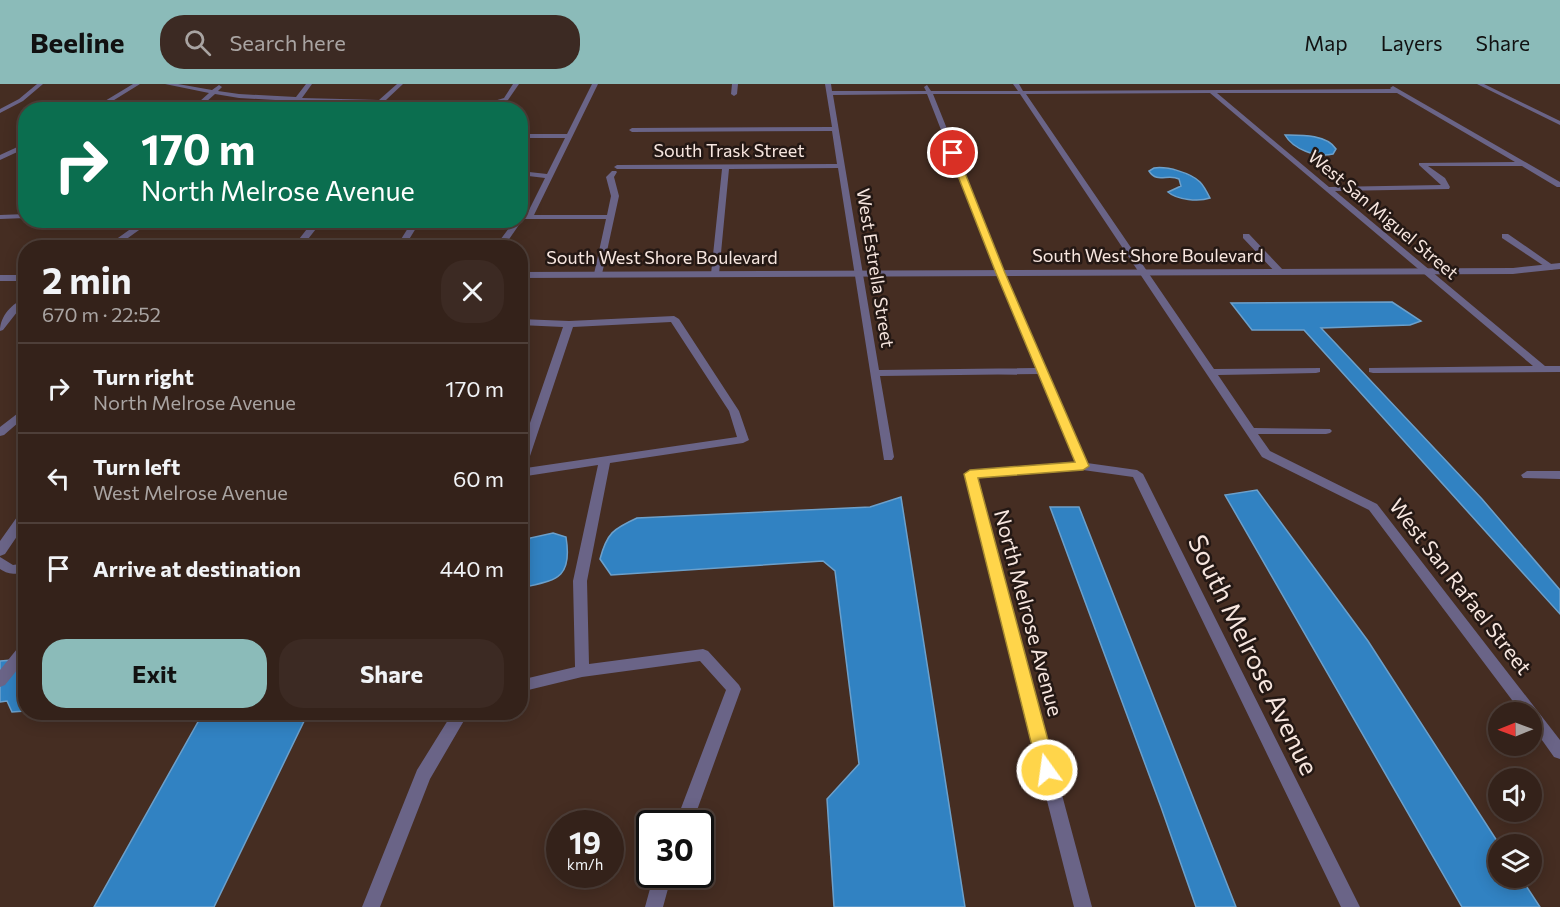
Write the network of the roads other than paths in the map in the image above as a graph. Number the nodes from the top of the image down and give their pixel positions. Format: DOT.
graph roads {
  1 [pos="40,84"];
  2 [pos="137,84"];
  3 [pos="168,84"];
  4 [pos="222,84"];
  5 [pos="309,84"];
  6 [pos="400,84"];
  7 [pos="516,84"];
  8 [pos="596,84"];
  9 [pos="735,84"];
  10 [pos="1203,84"];
  11 [pos="1295,84"];
  12 [pos="1387,84"];
  13 [pos="1480,84"];
  14 [pos="829,88"];
  15 [pos="928,88"];
  16 [pos="1018,88"];
  17 [pos="216,91"];
  18 [pos="1306,91"];
  19 [pos="1399,91"];
  20 [pos="1212,92"];
  21 [pos="734,94"];
  22 [pos="298,99"];
  23 [pos="107,102"];
  24 [pos="203,102"];
  25 [pos="293,102"];
  26 [pos="360,102"];
  27 [pos="381,102"];
  28 [pos="495,102"];
  29 [pos="0,111"];
  30 [pos="1560,123"];
  31 [pos="836,129"];
  32 [pos="633,130"];
  33 [pos="528,136"];
  34 [pos="570,136"];
  35 [pos="18,149"];
  36 [pos="0,158"];
  37 [pos="1523,164"];
  38 [pos="726,166"];
  39 [pos="841,166"];
  40 [pos="528,174"];
  41 [pos="550,176"];
  42 [pos="1560,185"];
  43 [pos="1329,189"];
  44 [pos="528,214"];
  45 [pos="18,216"];
  46 [pos="0,217"];
  47 [pos="611,217"];
  48 [pos="528,218"];
  49 [pos="138,228"];
  50 [pos="312,228"];
  51 [pos="1246,236"];
  52 [pos="1505,236"];
  53 [pos="120,240"];
  54 [pos="303,240"];
  55 [pos="1556,267"];
  56 [pos="1426,271"];
  57 [pos="1280,272"];
  58 [pos="1000,273"];
  59 [pos="1143,273"];
  60 [pos="598,274"];
  61 [pos="715,274"];
  62 [pos="859,274"];
  63 [pos="528,275"];
  64 [pos="0,278"];
  65 [pos="18,278"];
  66 [pos="18,305"];
  67 [pos="528,322"];
  68 [pos="569,324"];
  69 [pos="0,328"];
  70 [pos="1542,369"];
  71 [pos="1560,369"];
  72 [pos="1316,370"];
  73 [pos="1373,370"];
  74 [pos="1042,371"];
  75 [pos="1210,372"];
  76 [pos="875,373"];
  77 [pos="18,417"];
  78 [pos="1251,431"];
  79 [pos="1326,431"];
  80 [pos="0,434"];
  81 [pos="528,447"];
  82 [pos="888,457"];
  83 [pos="606,460"];
  84 [pos="1083,466"];
  85 [pos="528,470"];
  86 [pos="1527,475"];
  87 [pos="1560,475"];
  88 [pos="18,525"];
  89 [pos="0,551"];
  90 [pos="0,562"];
  91 [pos="18,569"];
  92 [pos="18,658"];
  93 [pos="582,671"];
  94 [pos="0,681"];
  95 [pos="528,684"];
  96 [pos="1522,702"];
  97 [pos="457,720"];
  98 [pos="1542,728"];
  99 [pos="1560,752"];
  100 [pos="688,810"];
  101 [pos="659,888"];
  102 [pos="371,907"];
  103 [pos="654,907"];
  104 [pos="1083,907"];
  105 [pos="1351,907"];
  1 -- 29 [label="street"];
  2 -- 23 [label="street"];
  3 -- 17 [label="street"];
  4 -- 17 [label="street"];
  5 -- 22 [label="street"];
  6 -- 27 [label="street"];
  7 -- 28 [label="street"];
  8 -- 34 [label="street"];
  9 -- 21 [label="street"];
  10 -- 20 [label="street, West San Miguel Street"];
  11 -- 18 [label="street"];
  12 -- 19 [label="street"];
  13 -- 30 [label="street"];
  14 -- 15 [label="street"];
  14 -- 31 [label="street, West Estrella Street"];
  15 -- 16 [label="street"];
  15 -- 58 [label="street"];
  16 -- 20 [label="street"];
  16 -- 59 [label="street, West San Rafael Street"];
  17 -- 22 [label="street"];
  17 -- 24 [label="street"];
  18 -- 19 [label="street"];
  18 -- 20 [label="street"];
  19 -- 37 [label="street"];
  20 -- 43 [label="street, West San Miguel Street"];
  22 -- 25 [label="street"];
  22 -- 26 [label="street"];
  31 -- 32 [label="street"];
  31 -- 39 [label="street, West Estrella Street"];
  33 -- 34 [label="street"];
  34 -- 41 [label="street"];
  35 -- 36 [label="street"];
  37 -- 42 [label="street"];
  37 -- 43 [label="street"];
  38 -- 39 [label="street, South Trask Street"];
  38 -- 47 [label="street, South Trask Street"];
  38 -- 61 [label="street"];
  39 -- 62 [label="street, West Estrella Street"];
  40 -- 41 [label="street"];
  41 -- 44 [label="street"];
  43 -- 56 [label="street, West San Miguel Street"];
  45 -- 46 [label="street"];
  47 -- 48 [label="street"];
  47 -- 60 [label="street"];
  49 -- 53 [label="street"];
  50 -- 54 [label="street"];
  51 -- 57 [label="street"];
  52 -- 55 [label="street"];
  55 -- 56 [label="street, South West Shore Boulevard"];
  56 -- 57 [label="street, South West Shore Boulevard"];
  56 -- 70 [label="street, West San Miguel Street"];
  57 -- 59 [label="street, South West Shore Boulevard"];
  58 -- 59 [label="street, South West Shore Boulevard"];
  58 -- 62 [label="street, South West Shore Boulevard"];
  58 -- 74 [label="street"];
  59 -- 75 [label="street, West San Rafael Street"];
  60 -- 61 [label="street, South West Shore Boulevard"];
  60 -- 63 [label="street, South West Shore Boulevard"];
  61 -- 62 [label="street, South West Shore Boulevard"];
  62 -- 76 [label="street, West Estrella Street"];
  64 -- 65 [label="street"];
  66 -- 69 [label="street"];
  67 -- 68 [label="street"];
  68 -- 81 [label="street"];
  68 -- 83 [label="street"];
  70 -- 71 [label="street"];
  70 -- 73 [label="street"];
  72 -- 75 [label="street"];
  74 -- 76 [label="street"];
  74 -- 84 [label="street"];
  75 -- 78 [label="street, West San Rafael Street"];
  76 -- 82 [label="street, West Estrella Street"];
  77 -- 80 [label="street"];
  78 -- 79 [label="street"];
  78 -- 96 [label="street, West San Rafael Street"];
  83 -- 85 [label="street"];
  83 -- 93 [label="street"];
  84 -- 104 [label="street, North Melrose Avenue"];
  84 -- 105 [label="street, South Melrose Avenue"];
  86 -- 87 [label="street"];
  88 -- 89 [label="street"];
  90 -- 91 [label="street"];
  92 -- 94 [label="street"];
  93 -- 95 [label="street"];
  93 -- 100 [label="street"];
  97 -- 102 [label="street"];
  98 -- 99 [label="street, West San Rafael Street"];
  101 -- 103 [label="street"];
}
